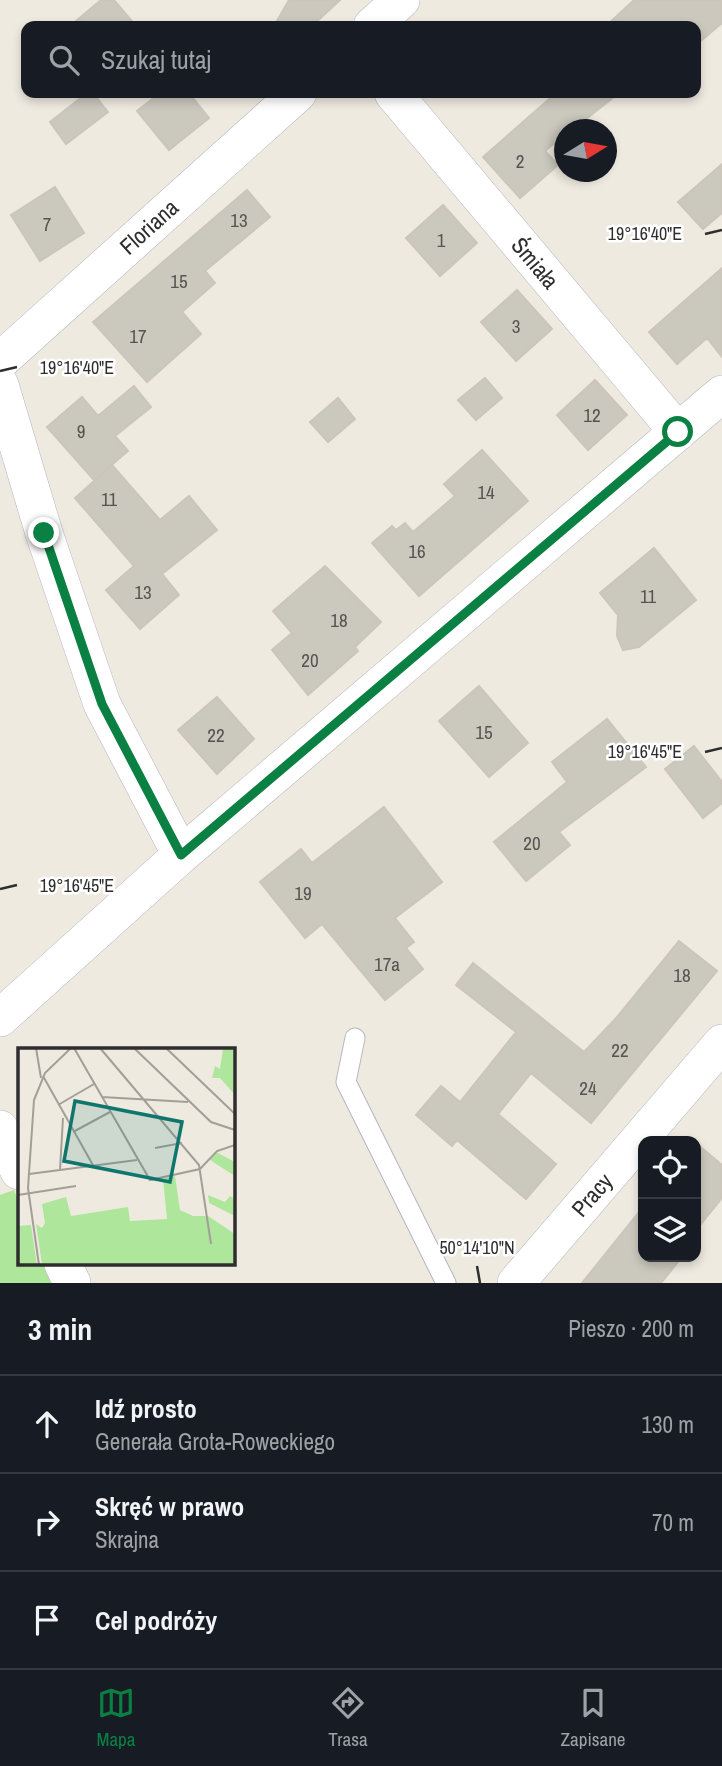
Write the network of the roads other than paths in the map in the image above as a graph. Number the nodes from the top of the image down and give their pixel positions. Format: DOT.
graph roads {
  1 [pos="401,0"];
  2 [pos="378,21"];
  3 [pos="292,98"];
  4 [pos="397,98"];
  5 [pos="0,361"];
  6 [pos="0,385"];
  7 [pos="722,394"];
  8 [pos="678,432"];
  9 [pos="181,855"];
  10 [pos="0,1018"];
  11 [pos="355,1038"];
  12 [pos="722,1043"];
  13 [pos="0,1129"];
  14 [pos="18,1169"];
  15 [pos="64,1266"];
  16 [pos="72,1283"];
  17 [pos="446,1283"];
  18 [pos="516,1283"];
  1 -- 2 [label="street"];
  3 -- 5 [label="street, Floriana"];
  4 -- 8 [label="street, Śmiała"];
  6 -- 9 [label="street"];
  7 -- 8 [label="street"];
  8 -- 9 [label="street"];
  9 -- 10 [label="street"];
  11 -- 17 [label="lane"];
  12 -- 18 [label="street, Pracy"];
  13 -- 14 [label="street"];
  15 -- 16 [label="street"];
}
